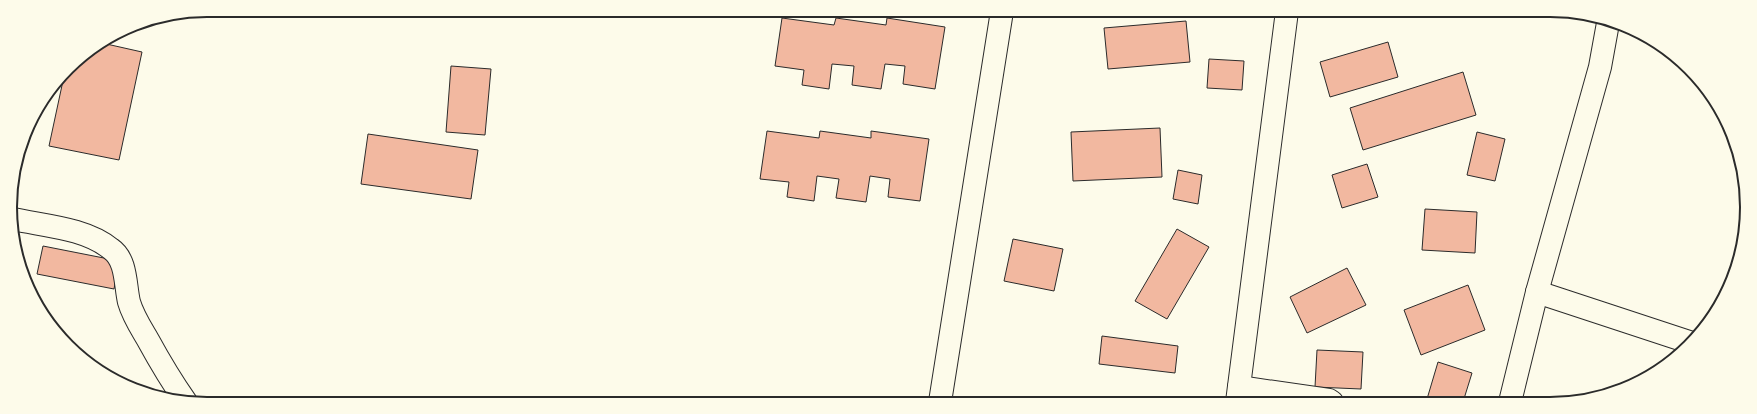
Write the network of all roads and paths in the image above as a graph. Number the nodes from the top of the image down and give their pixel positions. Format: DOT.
graph roads {
  1 [pos="1001,17"];
  2 [pos="1287,17"];
  3 [pos="1607,26"];
  4 [pos="17,220"];
  5 [pos="1537,292"];
  6 [pos="1684,341"];
  7 [pos="1238,394"];
  8 [pos="181,395"];
  9 [pos="941,397"];
  10 [pos="1284,397"];
  11 [pos="1511,397"];
  1 -- 9 [label="street"];
  2 -- 7 [label="street"];
  3 -- 5 [label="street"];
  4 -- 8 [label="street"];
  5 -- 6 [label="street"];
  5 -- 11 [label="street"];
  7 -- 10 [label="street"];
}
